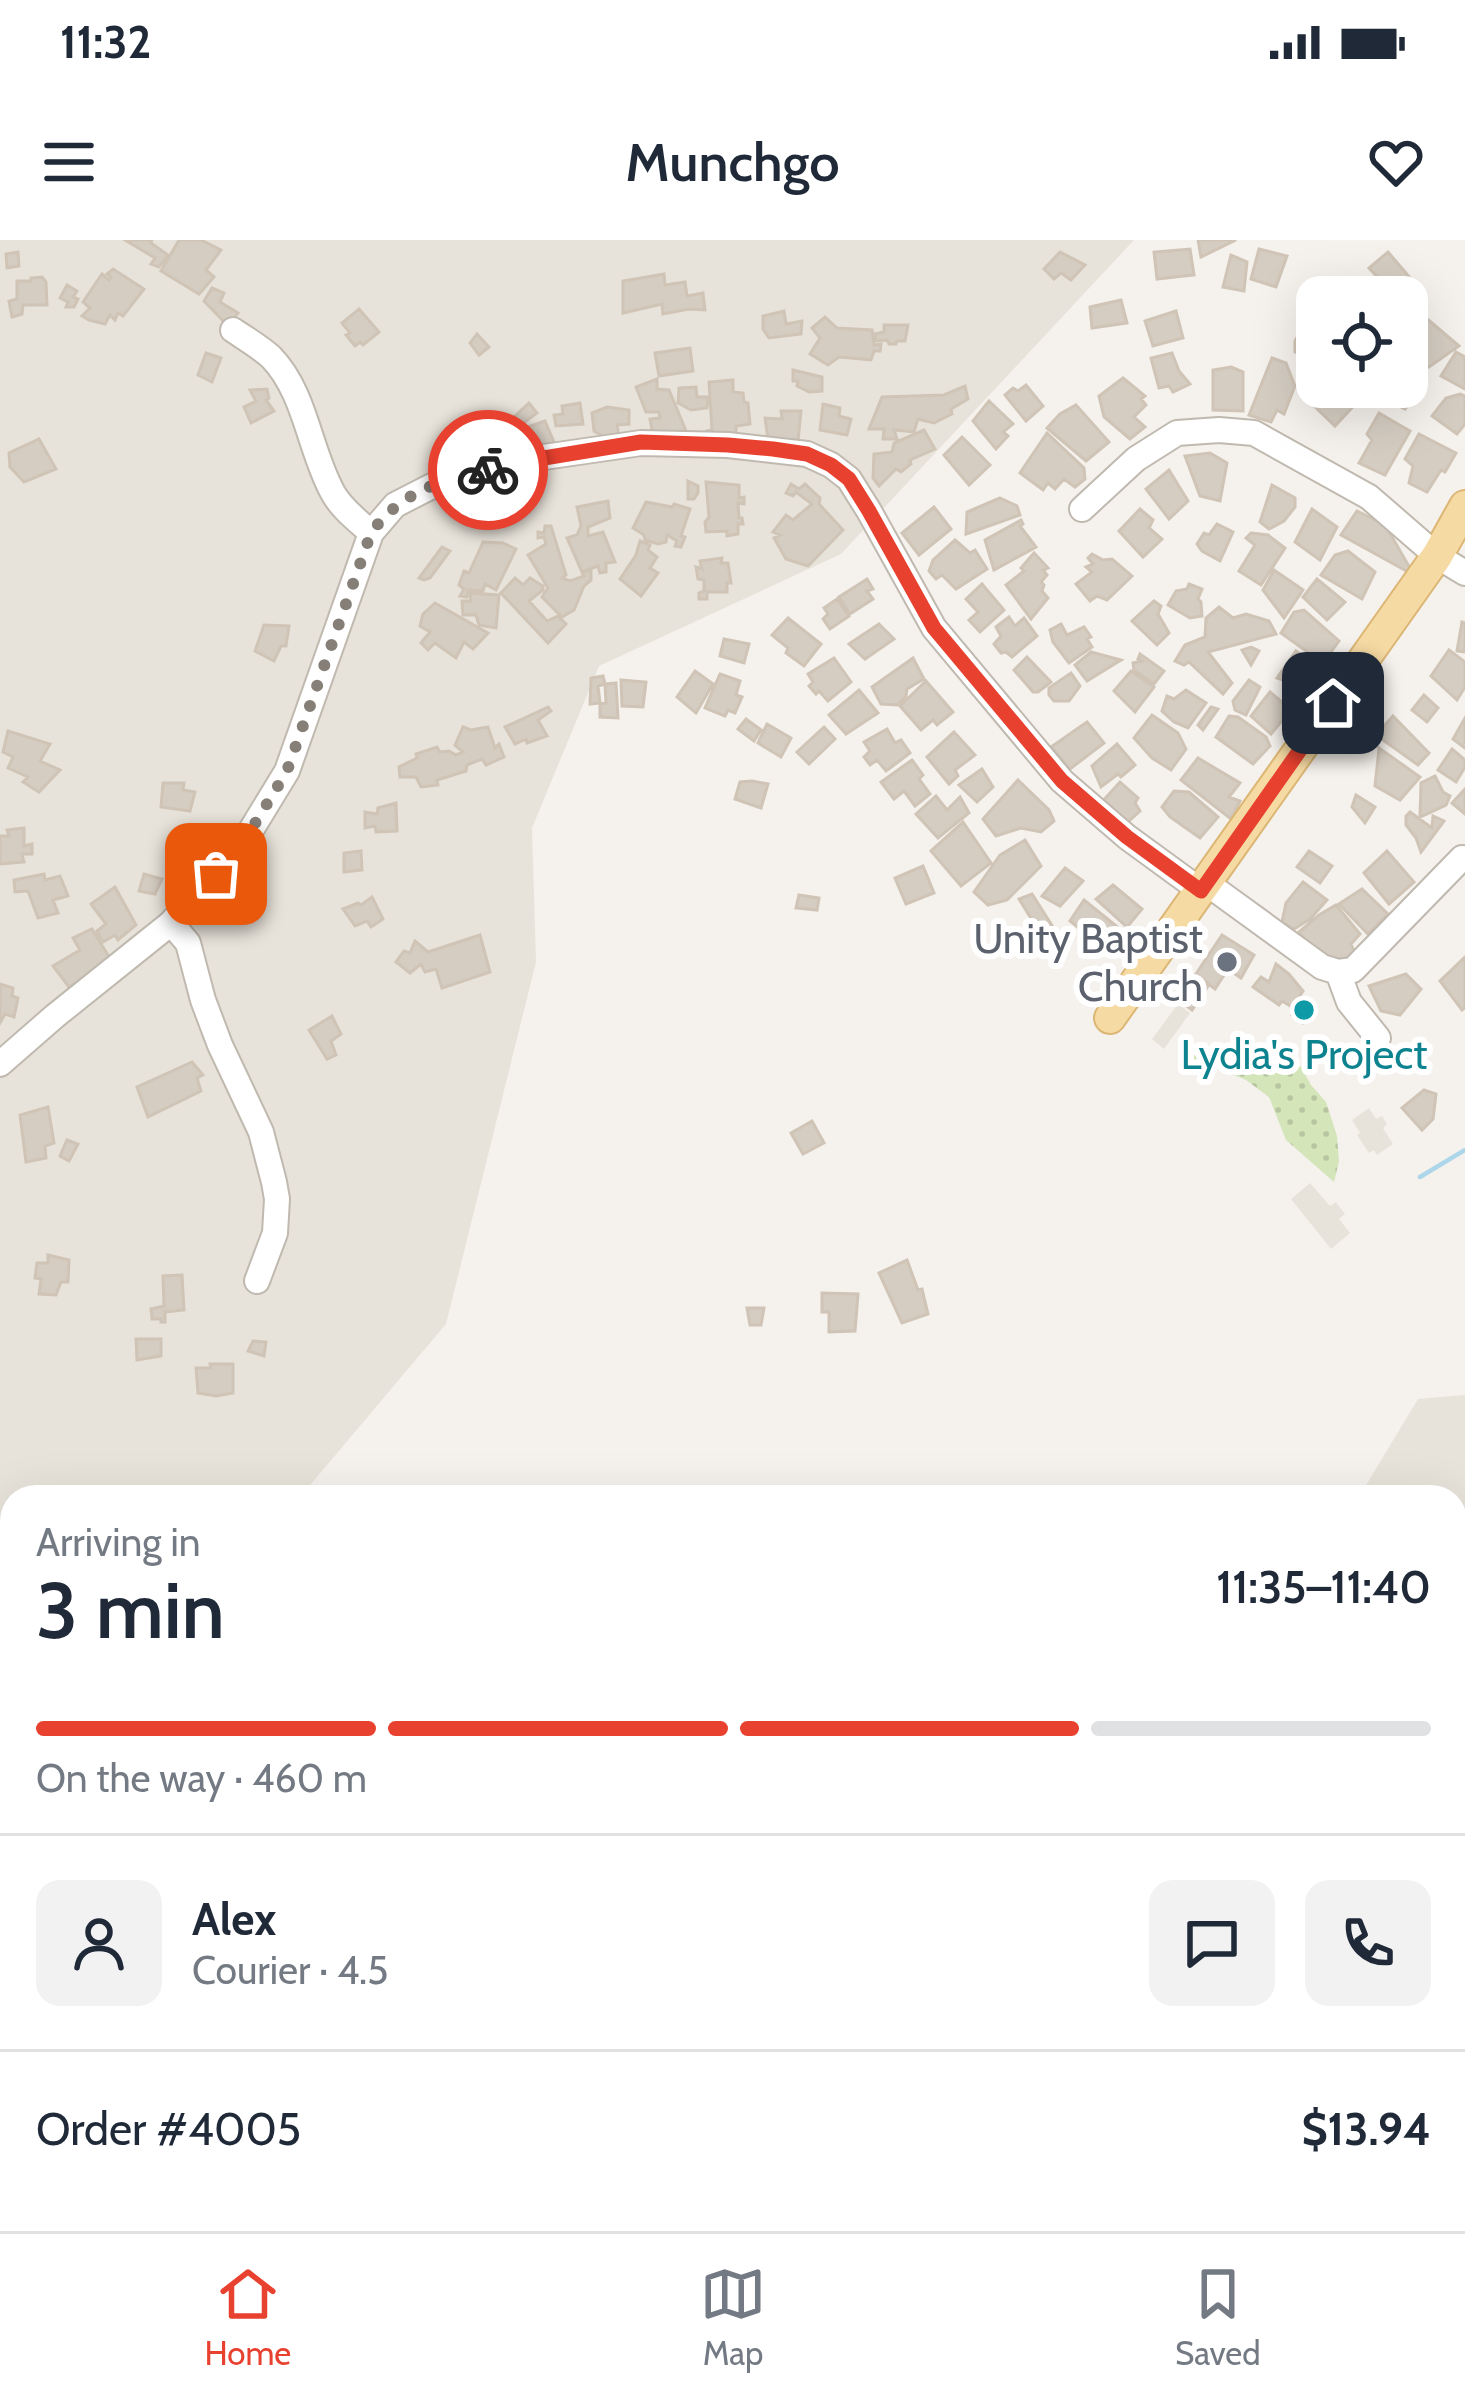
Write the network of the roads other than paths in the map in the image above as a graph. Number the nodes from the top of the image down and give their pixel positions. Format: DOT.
graph roads {
  1 [pos="233,330"];
  2 [pos="1465,506"];
  3 [pos="1082,508"];
  4 [pos="371,533"];
  5 [pos="1436,556"];
  6 [pos="1465,572"];
  7 [pos="1462,858"];
  8 [pos="1203,886"];
  9 [pos="171,923"];
  10 [pos="1338,973"];
  11 [pos="1110,1018"];
  12 [pos="1378,1038"];
  13 [pos="0,1064"];
  14 [pos="257,1282"];
  1 -- 4 [label="street"];
  2 -- 5 [label="main road"];
  3 -- 5 [label="street"];
  4 -- 8 [label="street"];
  4 -- 9 [label="street"];
  5 -- 6 [label="street"];
  5 -- 8 [label="main road"];
  7 -- 10 [label="street"];
  8 -- 10 [label="street"];
  8 -- 11 [label="main road"];
  9 -- 13 [label="street"];
  9 -- 14 [label="street"];
  10 -- 12 [label="street"];
}
